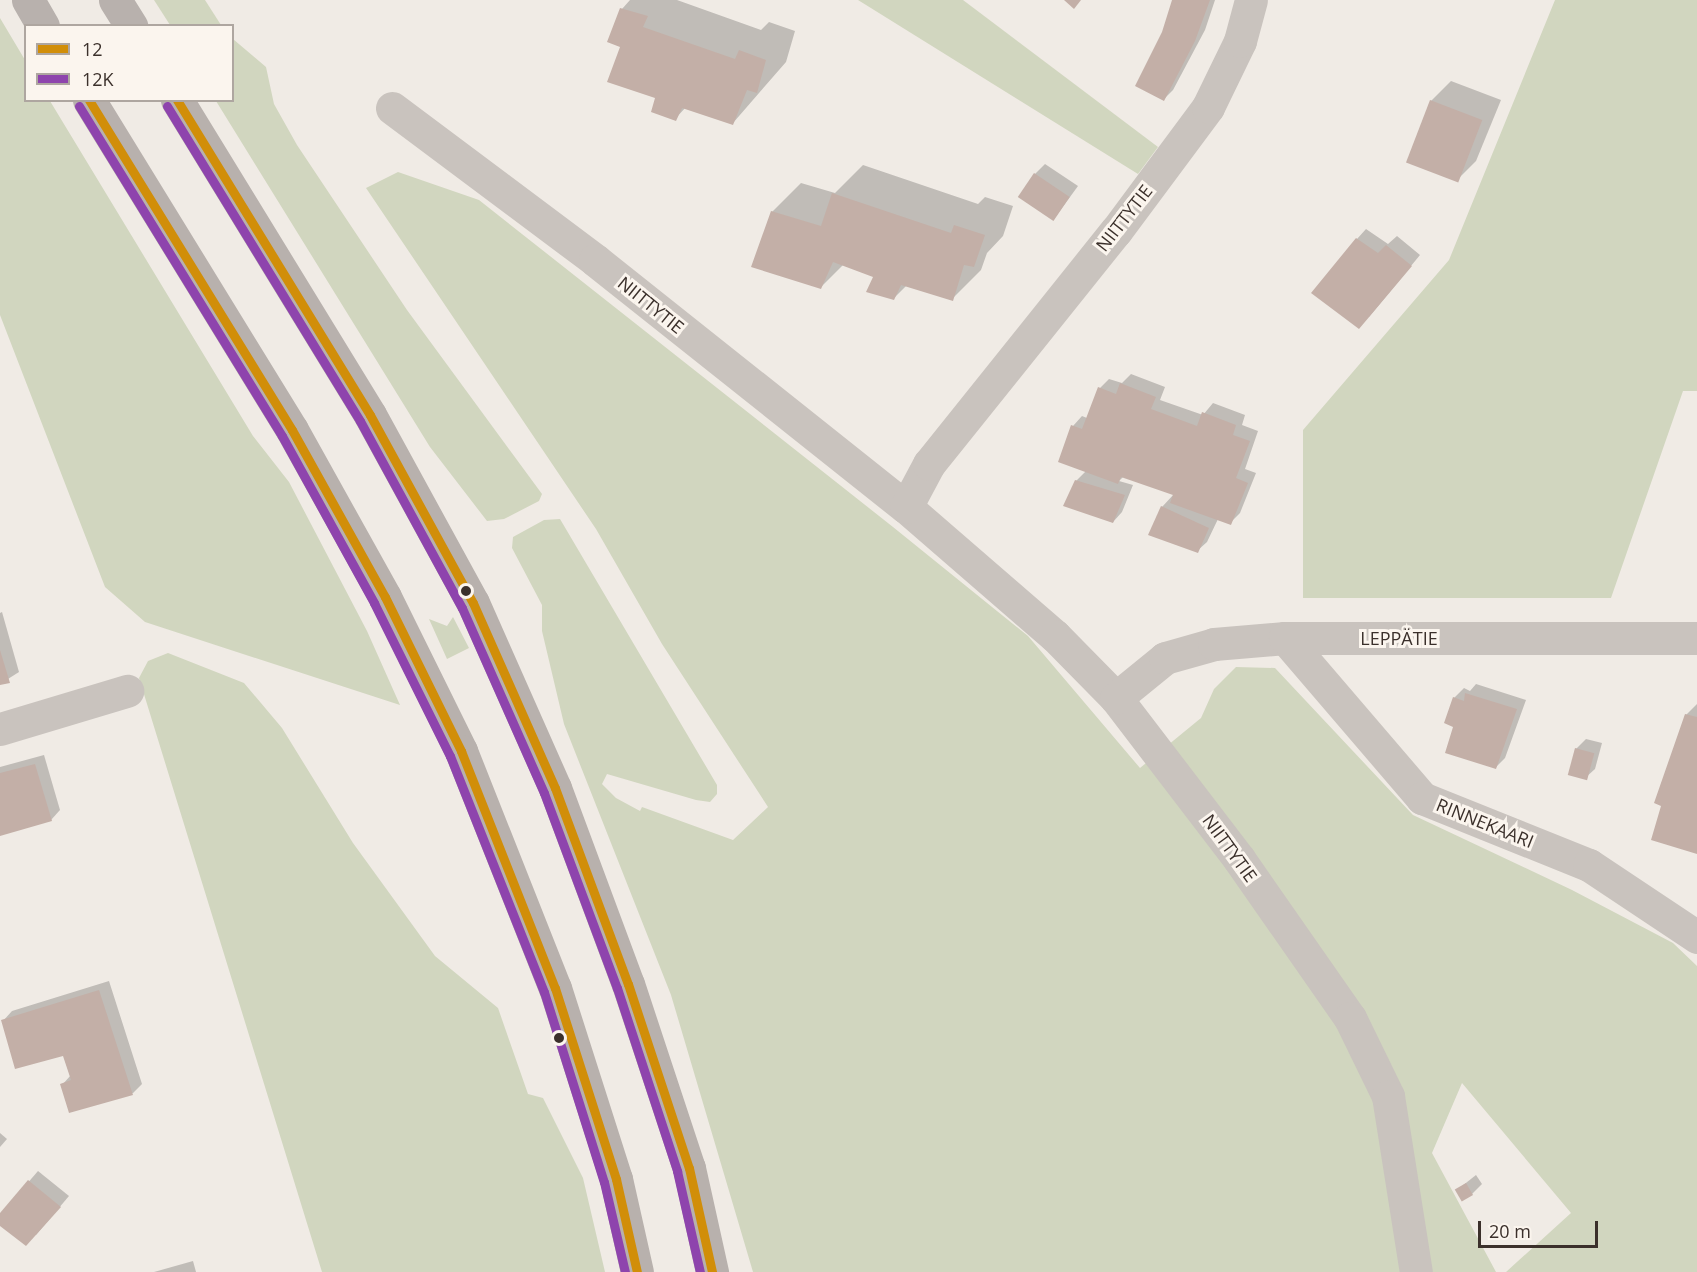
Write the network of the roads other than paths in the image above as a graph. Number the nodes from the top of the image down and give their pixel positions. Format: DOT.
graph roads {
  1 [pos="28,0"];
  2 [pos="115,0"];
  3 [pos="1251,0"];
  4 [pos="42,24"];
  5 [pos="130,24"];
  6 [pos="90,102"];
  7 [pos="178,102"];
  8 [pos="392,108"];
  9 [pos="906,507"];
  10 [pos="1285,638"];
  11 [pos="1697,638"];
  12 [pos="127,691"];
  13 [pos="1116,698"];
  14 [pos="0,729"];
  15 [pos="1697,937"];
  16 [pos="637,1272"];
  17 [pos="712,1272"];
  18 [pos="1416,1272"];
  1 -- 4 [label="main road"];
  2 -- 5 [label="main road"];
  3 -- 9 [label="street, NIITTYTIE"];
  6 -- 16 [label="main road"];
  7 -- 17 [label="main road"];
  8 -- 9 [label="street, NIITTYTIE"];
  9 -- 13 [label="street, NIITTYTIE"];
  10 -- 11 [label="street, LEPPÄTIE"];
  10 -- 13 [label="street, LEPPÄTIE"];
  10 -- 15 [label="street, RINNEKAARI"];
  12 -- 14 [label="street"];
  13 -- 18 [label="street, NIITTYTIE"];
}
